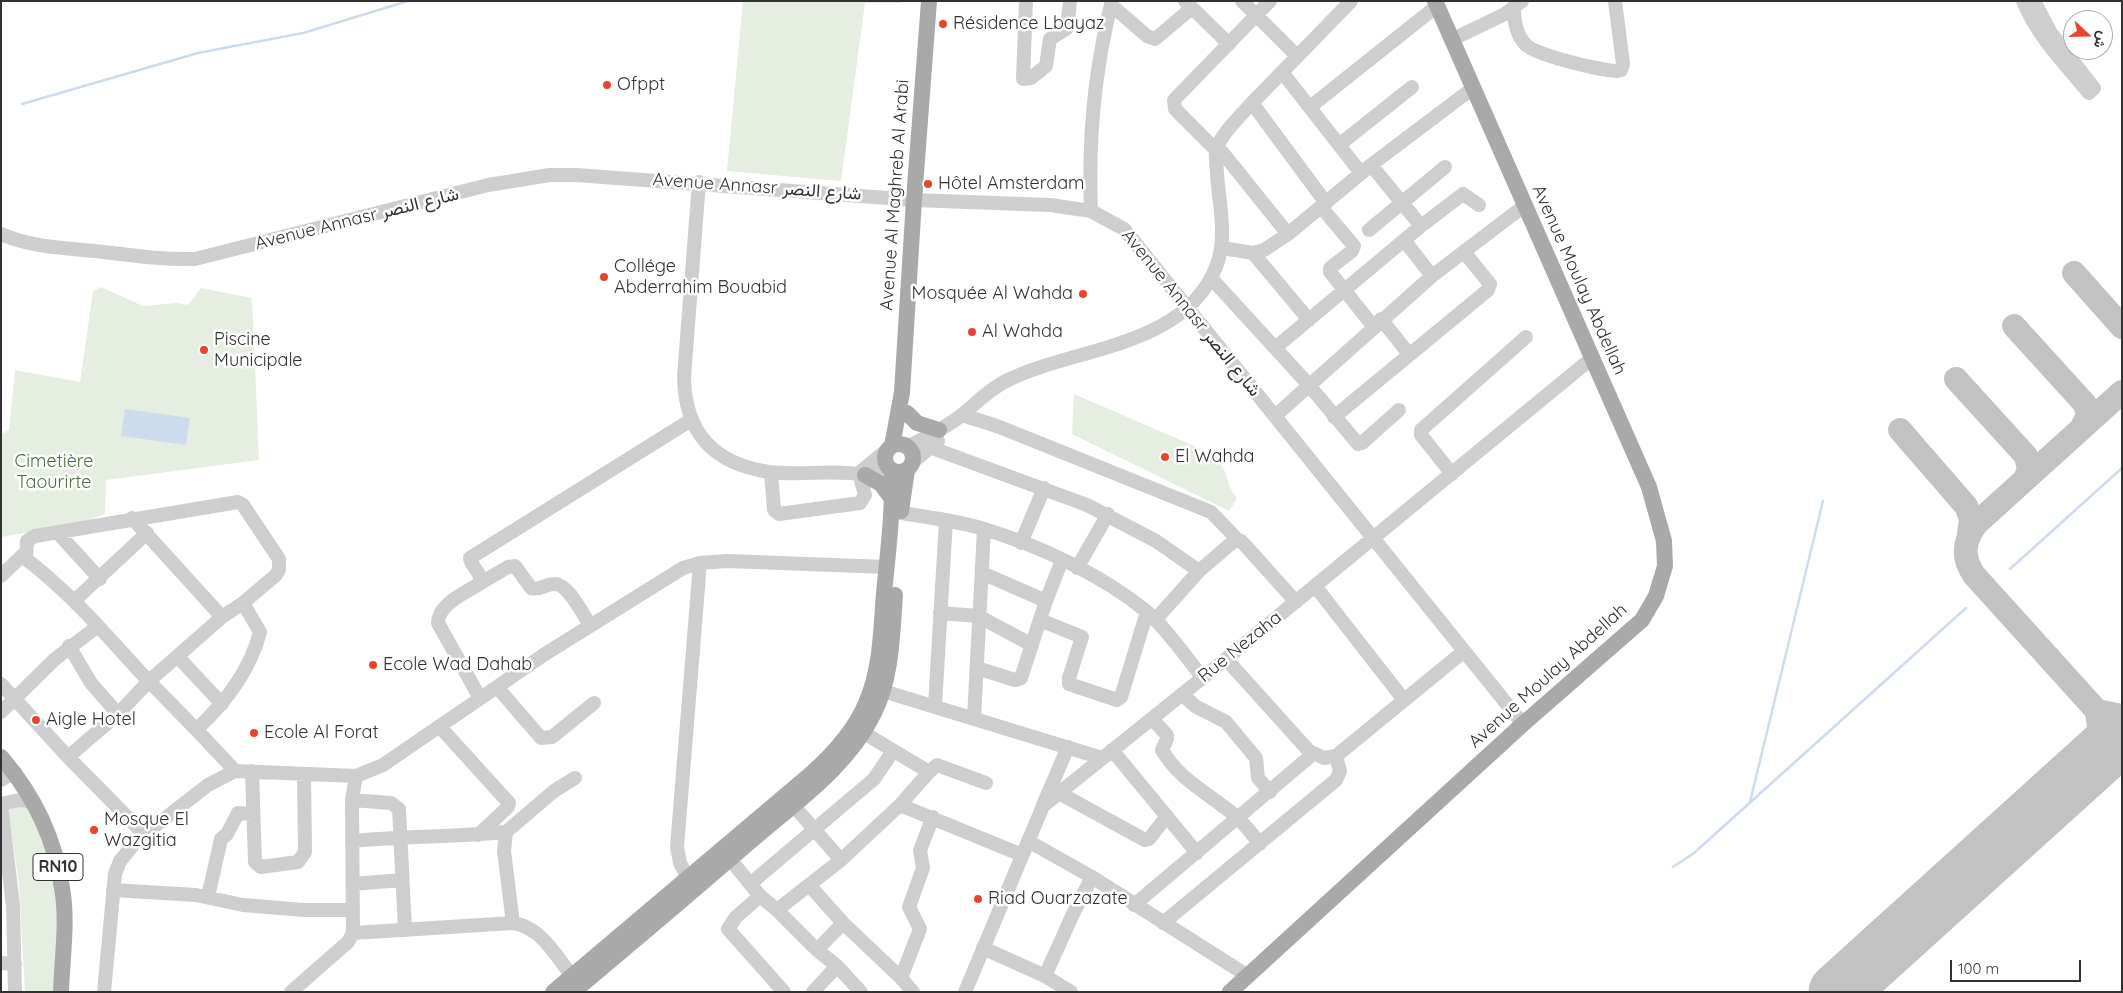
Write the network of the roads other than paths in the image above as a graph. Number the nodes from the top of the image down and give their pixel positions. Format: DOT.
graph roads {
  1 [pos="929,1"];
  2 [pos="1026,1"];
  3 [pos="1070,1"];
  4 [pos="1242,1"];
  5 [pos="1270,1"];
  6 [pos="1351,1"];
  7 [pos="1615,1"];
  8 [pos="2023,1"];
  9 [pos="2034,1"];
  10 [pos="1111,3"];
  11 [pos="1436,4"];
  12 [pos="1189,5"];
  13 [pos="1518,5"];
  14 [pos="1256,16"];
  15 [pos="1452,40"];
  16 [pos="1229,44"];
  17 [pos="1297,56"];
  18 [pos="1282,72"];
  19 [pos="1412,87"];
  20 [pos="1473,88"];
  21 [pos="1252,103"];
  22 [pos="1310,108"];
  23 [pos="1339,145"];
  24 [pos="1217,148"];
  25 [pos="1445,167"];
  26 [pos="1366,169"];
  27 [pos="699,182"];
  28 [pos="914,200"];
  29 [pos="1402,203"];
  30 [pos="1323,205"];
  31 [pos="1479,205"];
  32 [pos="1524,206"];
  33 [pos="1091,211"];
  34 [pos="1421,226"];
  35 [pos="1369,230"];
  36 [pos="1,234"];
  37 [pos="1288,234"];
  38 [pos="1404,240"];
  39 [pos="1222,248"];
  40 [pos="1464,252"];
  41 [pos="1253,253"];
  42 [pos="1432,276"];
  43 [pos="1211,278"];
  44 [pos="1345,291"];
  45 [pos="1188,309"];
  46 [pos="1309,320"];
  47 [pos="1377,323"];
  48 [pos="1526,337"];
  49 [pos="1275,348"];
  50 [pos="1409,354"];
  51 [pos="1592,358"];
  52 [pos="1308,384"];
  53 [pos="902,392"];
  54 [pos="1399,410"];
  55 [pos="907,413"];
  56 [pos="962,415"];
  57 [pos="1275,416"];
  58 [pos="1334,417"];
  59 [pos="691,420"];
  60 [pos="939,430"];
  61 [pos="898,447"];
  62 [pos="932,448"];
  63 [pos="900,468"];
  64 [pos="771,472"];
  65 [pos="862,474"];
  66 [pos="1452,474"];
  67 [pos="1044,488"];
  68 [pos="892,499"];
  69 [pos="901,513"];
  70 [pos="1108,514"];
  71 [pos="132,518"];
  72 [pos="946,520"];
  73 [pos="984,529"];
  74 [pos="57,532"];
  75 [pos="147,533"];
  76 [pos="1373,538"];
  77 [pos="1238,540"];
  78 [pos="1021,543"];
  79 [pos="26,552"];
  80 [pos="1062,560"];
  81 [pos="700,563"];
  82 [pos="886,567"];
  83 [pos="1077,568"];
  84 [pos="1199,571"];
  85 [pos="982,574"];
  86 [pos="1,576"];
  87 [pos="100,579"];
  88 [pos="478,584"];
  89 [pos="1315,586"];
  90 [pos="74,601"];
  91 [pos="1046,602"];
  92 [pos="1296,602"];
  93 [pos="243,603"];
  94 [pos="940,614"];
  95 [pos="978,616"];
  96 [pos="1151,616"];
  97 [pos="222,617"];
  98 [pos="1040,620"];
  99 [pos="98,626"];
  100 [pos="590,626"];
  101 [pos="1032,645"];
  102 [pos="70,646"];
  103 [pos="1463,652"];
  104 [pos="178,657"];
  105 [pos="1226,659"];
  106 [pos="977,668"];
  107 [pos="1204,678"];
  108 [pos="149,681"];
  109 [pos="1,684"];
  110 [pos="497,687"];
  111 [pos="883,691"];
  112 [pos="1182,694"];
  113 [pos="14,698"];
  114 [pos="480,698"];
  115 [pos="1404,700"];
  116 [pos="594,703"];
  117 [pos="222,704"];
  118 [pos="935,706"];
  119 [pos="1,712"];
  120 [pos="118,714"];
  121 [pos="974,718"];
  122 [pos="1152,719"];
  123 [pos="1523,724"];
  124 [pos="440,727"];
  125 [pos="197,729"];
  126 [pos="864,732"];
  127 [pos="1068,747"];
  128 [pos="893,751"];
  129 [pos="1107,754"];
  130 [pos="1313,754"];
  131 [pos="1,756"];
  132 [pos="1336,756"];
  133 [pos="68,757"];
  134 [pos="235,771"];
  135 [pos="252,771"];
  136 [pos="929,772"];
  137 [pos="304,774"];
  138 [pos="8,776"];
  139 [pos="356,776"];
  140 [pos="575,778"];
  141 [pos="986,783"];
  142 [pos="1270,792"];
  143 [pos="1059,793"];
  144 [pos="352,800"];
  145 [pos="32,801"];
  146 [pos="1,804"];
  147 [pos="793,805"];
  148 [pos="900,805"];
  149 [pos="1043,806"];
  150 [pos="254,814"];
  151 [pos="1167,816"];
  152 [pos="933,817"];
  153 [pos="1238,818"];
  154 [pos="814,830"];
  155 [pos="144,832"];
  156 [pos="506,832"];
  157 [pos="478,835"];
  158 [pos="400,836"];
  159 [pos="1028,840"];
  160 [pos="352,842"];
  161 [pos="1260,844"];
  162 [pos="1197,853"];
  163 [pos="1022,855"];
  164 [pos="725,857"];
  165 [pos="841,860"];
  166 [pos="1092,877"];
  167 [pos="688,878"];
  168 [pos="402,880"];
  169 [pos="353,884"];
  170 [pos="750,884"];
  171 [pos="810,886"];
  172 [pos="113,890"];
  173 [pos="760,896"];
  174 [pos="208,897"];
  175 [pos="1134,905"];
  176 [pos="353,910"];
  177 [pos="777,910"];
  178 [pos="843,923"];
  179 [pos="1163,923"];
  180 [pos="513,924"];
  181 [pos="406,930"];
  182 [pos="353,933"];
  183 [pos="983,948"];
  184 [pos="817,950"];
  185 [pos="8,963"];
  186 [pos="837,966"];
  187 [pos="1045,976"];
  188 [pos="1248,976"];
  189 [pos="901,978"];
  190 [pos="573,984"];
  191 [pos="15,992"];
  192 [pos="61,992"];
  193 [pos="104,992"];
  194 [pos="291,992"];
  195 [pos="553,992"];
  196 [pos="784,992"];
  197 [pos="813,992"];
  198 [pos="861,992"];
  199 [pos="913,992"];
  200 [pos="965,992"];
  201 [pos="1071,992"];
  202 [pos="1230,992"];
  1 -- 28 [label="main road, Avenue Al Maghreb Al Arabi"];
  2 -- 3 [label="street"];
  4 -- 14 [label="street"];
  5 -- 14 [label="street"];
  6 -- 17 [label="street"];
  7 -- 13 [label="street"];
  8 -- 9 [label="street"];
  10 -- 12 [label="street"];
  10 -- 33 [label="street"];
  11 -- 15 [label="main road, Avenue Moulay Abdellah"];
  11 -- 22 [label="street"];
  12 -- 16 [label="street"];
  13 -- 15 [label="street"];
  14 -- 16 [label="street"];
  14 -- 17 [label="street"];
  15 -- 20 [label="main road, Avenue Moulay Abdellah"];
  16 -- 24 [label="street"];
  17 -- 18 [label="street"];
  18 -- 21 [label="street"];
  18 -- 22 [label="street"];
  19 -- 23 [label="street"];
  20 -- 26 [label="street"];
  20 -- 32 [label="main road, Avenue Moulay Abdellah"];
  21 -- 24 [label="street"];
  21 -- 30 [label="street"];
  22 -- 23 [label="street"];
  23 -- 26 [label="street"];
  24 -- 37 [label="street"];
  24 -- 39 [label="street"];
  25 -- 29 [label="street"];
  26 -- 29 [label="street"];
  26 -- 30 [label="street"];
  27 -- 28 [label="street, Avenue Annasr شارع النصر"];
  27 -- 36 [label="street, Avenue Annasr شارع النصر"];
  27 -- 59 [label="street"];
  28 -- 33 [label="street, Avenue Annasr شارع النصر"];
  28 -- 53 [label="main road, Avenue Al Maghreb Al Arabi"];
  29 -- 34 [label="street"];
  29 -- 35 [label="street"];
  30 -- 37 [label="street"];
  30 -- 44 [label="street"];
  31 -- 34 [label="street"];
  32 -- 40 [label="street"];
  32 -- 51 [label="main road, Avenue Moulay Abdellah"];
  33 -- 45 [label="street, Avenue Annasr شارع النصر"];
  34 -- 38 [label="street"];
  37 -- 41 [label="street"];
  38 -- 42 [label="street"];
  38 -- 44 [label="street"];
  39 -- 41 [label="street"];
  39 -- 43 [label="street"];
  40 -- 42 [label="street"];
  40 -- 50 [label="street"];
  41 -- 46 [label="street"];
  42 -- 47 [label="street"];
  43 -- 45 [label="street"];
  43 -- 49 [label="street"];
  44 -- 46 [label="street"];
  44 -- 47 [label="street"];
  45 -- 56 [label="street"];
  45 -- 57 [label="street, Avenue Annasr شارع النصر"];
  46 -- 49 [label="street"];
  47 -- 50 [label="street"];
  47 -- 52 [label="street"];
  48 -- 66 [label="street"];
  49 -- 52 [label="street"];
  50 -- 58 [label="street"];
  51 -- 66 [label="street, Rue Nezaha"];
  51 -- 123 [label="main road, Avenue Moulay Abdellah"];
  52 -- 57 [label="street"];
  52 -- 58 [label="street"];
  53 -- 55 [label="main road, Avenue Al Maghreb Al Arabi"];
  53 -- 61 [label="main road, Avenue Al Maghreb Al Arabi"];
  54 -- 58 [label="street"];
  55 -- 60 [label="main road"];
  55 -- 61 [label="main road, Avenue Al Maghreb Al Arabi"];
  56 -- 60 [label="street"];
  56 -- 62 [label="street"];
  56 -- 77 [label="street"];
  57 -- 76 [label="street, Avenue Annasr شارع النصر"];
  59 -- 64 [label="street"];
  59 -- 88 [label="street"];
  60 -- 61 [label="street"];
  61 -- 63 [label="main road"];
  61 -- 63 [label="main road"];
  61 -- 65 [label="street"];
  62 -- 63 [label="street"];
  62 -- 67 [label="street"];
  63 -- 65 [label="street"];
  63 -- 68 [label="main road"];
  63 -- 69 [label="main road"];
  64 -- 65 [label="street"];
  64 -- 65 [label="street"];
  65 -- 68 [label="main road"];
  66 -- 76 [label="street, Rue Nezaha"];
  67 -- 70 [label="street"];
  67 -- 78 [label="street"];
  68 -- 82 [label="main road"];
  69 -- 72 [label="street"];
  69 -- 111 [label="main road"];
  70 -- 83 [label="street"];
  70 -- 84 [label="street"];
  71 -- 74 [label="street"];
  71 -- 75 [label="street"];
  71 -- 93 [label="street"];
  72 -- 73 [label="street"];
  72 -- 94 [label="street"];
  73 -- 78 [label="street"];
  73 -- 85 [label="street"];
  74 -- 79 [label="street"];
  74 -- 87 [label="street"];
  75 -- 87 [label="street"];
  75 -- 97 [label="street"];
  76 -- 89 [label="street, Rue Nezaha"];
  76 -- 103 [label="street, Avenue Annasr شارع النصر"];
  77 -- 84 [label="street"];
  77 -- 92 [label="street"];
  78 -- 80 [label="street"];
  79 -- 86 [label="street"];
  79 -- 90 [label="street"];
  80 -- 83 [label="street"];
  80 -- 91 [label="street"];
  81 -- 82 [label="street"];
  81 -- 100 [label="street"];
  81 -- 167 [label="street"];
  82 -- 164 [label="main road"];
  83 -- 96 [label="street"];
  84 -- 96 [label="street"];
  85 -- 91 [label="street"];
  85 -- 95 [label="street"];
  87 -- 90 [label="street"];
  88 -- 100 [label="street"];
  88 -- 114 [label="street"];
  89 -- 92 [label="street, Rue Nezaha"];
  89 -- 115 [label="street"];
  90 -- 99 [label="street"];
  91 -- 98 [label="street"];
  92 -- 105 [label="street, Rue Nezaha"];
  93 -- 97 [label="street"];
  93 -- 117 [label="street"];
  94 -- 95 [label="street"];
  94 -- 118 [label="street"];
  95 -- 101 [label="street"];
  95 -- 106 [label="street"];
  96 -- 98 [label="street"];
  96 -- 107 [label="street"];
  97 -- 104 [label="street"];
  98 -- 101 [label="street"];
  99 -- 102 [label="street"];
  99 -- 108 [label="street"];
  100 -- 110 [label="street"];
  101 -- 106 [label="street"];
  102 -- 113 [label="street"];
  102 -- 120 [label="street"];
  103 -- 115 [label="street"];
  103 -- 123 [label="street, Avenue Annasr شارع النصر"];
  104 -- 108 [label="street"];
  104 -- 117 [label="street"];
  105 -- 107 [label="street, Rue Nezaha"];
  105 -- 130 [label="street"];
  106 -- 121 [label="street"];
  107 -- 112 [label="street, Rue Nezaha"];
  108 -- 120 [label="street"];
  108 -- 125 [label="street"];
  109 -- 113 [label="street"];
  110 -- 114 [label="street"];
  110 -- 116 [label="street"];
  111 -- 118 [label="street"];
  111 -- 126 [label="main road"];
  112 -- 122 [label="street, Rue Nezaha"];
  112 -- 142 [label="street"];
  113 -- 119 [label="street"];
  113 -- 133 [label="street"];
  114 -- 124 [label="street"];
  115 -- 132 [label="street"];
  117 -- 125 [label="street"];
  118 -- 121 [label="street"];
  120 -- 133 [label="street"];
  121 -- 127 [label="street"];
  122 -- 129 [label="street, Rue Nezaha"];
  122 -- 153 [label="street"];
  123 -- 188 [label="main road, Avenue Moulay Abdellah"];
  124 -- 139 [label="street"];
  124 -- 157 [label="street"];
  125 -- 134 [label="street"];
  126 -- 128 [label="street"];
  126 -- 147 [label="main road"];
  127 -- 129 [label="street"];
  127 -- 149 [label="street"];
  128 -- 136 [label="street"];
  128 -- 154 [label="street"];
  129 -- 143 [label="street, Rue Nezaha"];
  129 -- 151 [label="street"];
  130 -- 132 [label="street"];
  130 -- 142 [label="street"];
  131 -- 138 [label="main road, RN10"];
  132 -- 161 [label="street"];
  133 -- 155 [label="street"];
  134 -- 135 [label="street"];
  134 -- 155 [label="street"];
  135 -- 137 [label="street"];
  135 -- 150 [label="street"];
  136 -- 141 [label="street"];
  136 -- 148 [label="street"];
  137 -- 139 [label="street"];
  137 -- 150 [label="street"];
  138 -- 145 [label="main road, RN10"];
  139 -- 144 [label="street"];
  140 -- 156 [label="street"];
  142 -- 153 [label="street"];
  143 -- 149 [label="street, Rue Nezaha"];
  143 -- 151 [label="street"];
  144 -- 158 [label="street"];
  144 -- 160 [label="street"];
  145 -- 146 [label="street"];
  145 -- 192 [label="main road, RN10"];
  146 -- 185 [label="street"];
  147 -- 154 [label="street"];
  147 -- 164 [label="main road"];
  148 -- 152 [label="street"];
  148 -- 165 [label="street"];
  149 -- 159 [label="street, Rue Nezaha"];
  150 -- 174 [label="street"];
  151 -- 162 [label="street"];
  152 -- 163 [label="street"];
  152 -- 189 [label="street"];
  153 -- 161 [label="street"];
  153 -- 162 [label="street"];
  154 -- 165 [label="street"];
  154 -- 170 [label="street"];
  155 -- 172 [label="street"];
  156 -- 157 [label="street"];
  156 -- 180 [label="street"];
  157 -- 158 [label="street"];
  158 -- 160 [label="street"];
  158 -- 168 [label="street"];
  159 -- 163 [label="street, Rue Nezaha"];
  159 -- 166 [label="street"];
  160 -- 169 [label="street"];
  161 -- 179 [label="street"];
  162 -- 175 [label="street"];
  163 -- 183 [label="street, Rue Nezaha"];
  164 -- 167 [label="main road"];
  164 -- 170 [label="street"];
  164 -- 190 [label="main road"];
  165 -- 171 [label="street"];
  166 -- 175 [label="street"];
  166 -- 187 [label="street"];
  167 -- 190 [label="main road"];
  168 -- 169 [label="street"];
  168 -- 181 [label="street"];
  169 -- 176 [label="street"];
  170 -- 173 [label="street"];
  171 -- 177 [label="street"];
  171 -- 178 [label="street"];
  172 -- 174 [label="street"];
  172 -- 193 [label="street"];
  173 -- 177 [label="street"];
  173 -- 196 [label="street"];
  174 -- 176 [label="street"];
  175 -- 179 [label="street"];
  176 -- 182 [label="street"];
  177 -- 184 [label="street"];
  178 -- 184 [label="street"];
  178 -- 189 [label="street"];
  179 -- 188 [label="street"];
  180 -- 181 [label="street"];
  180 -- 190 [label="street"];
  181 -- 182 [label="street"];
  182 -- 194 [label="street"];
  183 -- 187 [label="street"];
  183 -- 200 [label="street, Rue Nezaha"];
  184 -- 186 [label="street"];
  185 -- 191 [label="street"];
  186 -- 197 [label="street"];
  186 -- 198 [label="street"];
  187 -- 201 [label="street"];
  188 -- 202 [label="main road, Avenue Moulay Abdellah"];
  189 -- 199 [label="street"];
  190 -- 195 [label="main road"];
}
